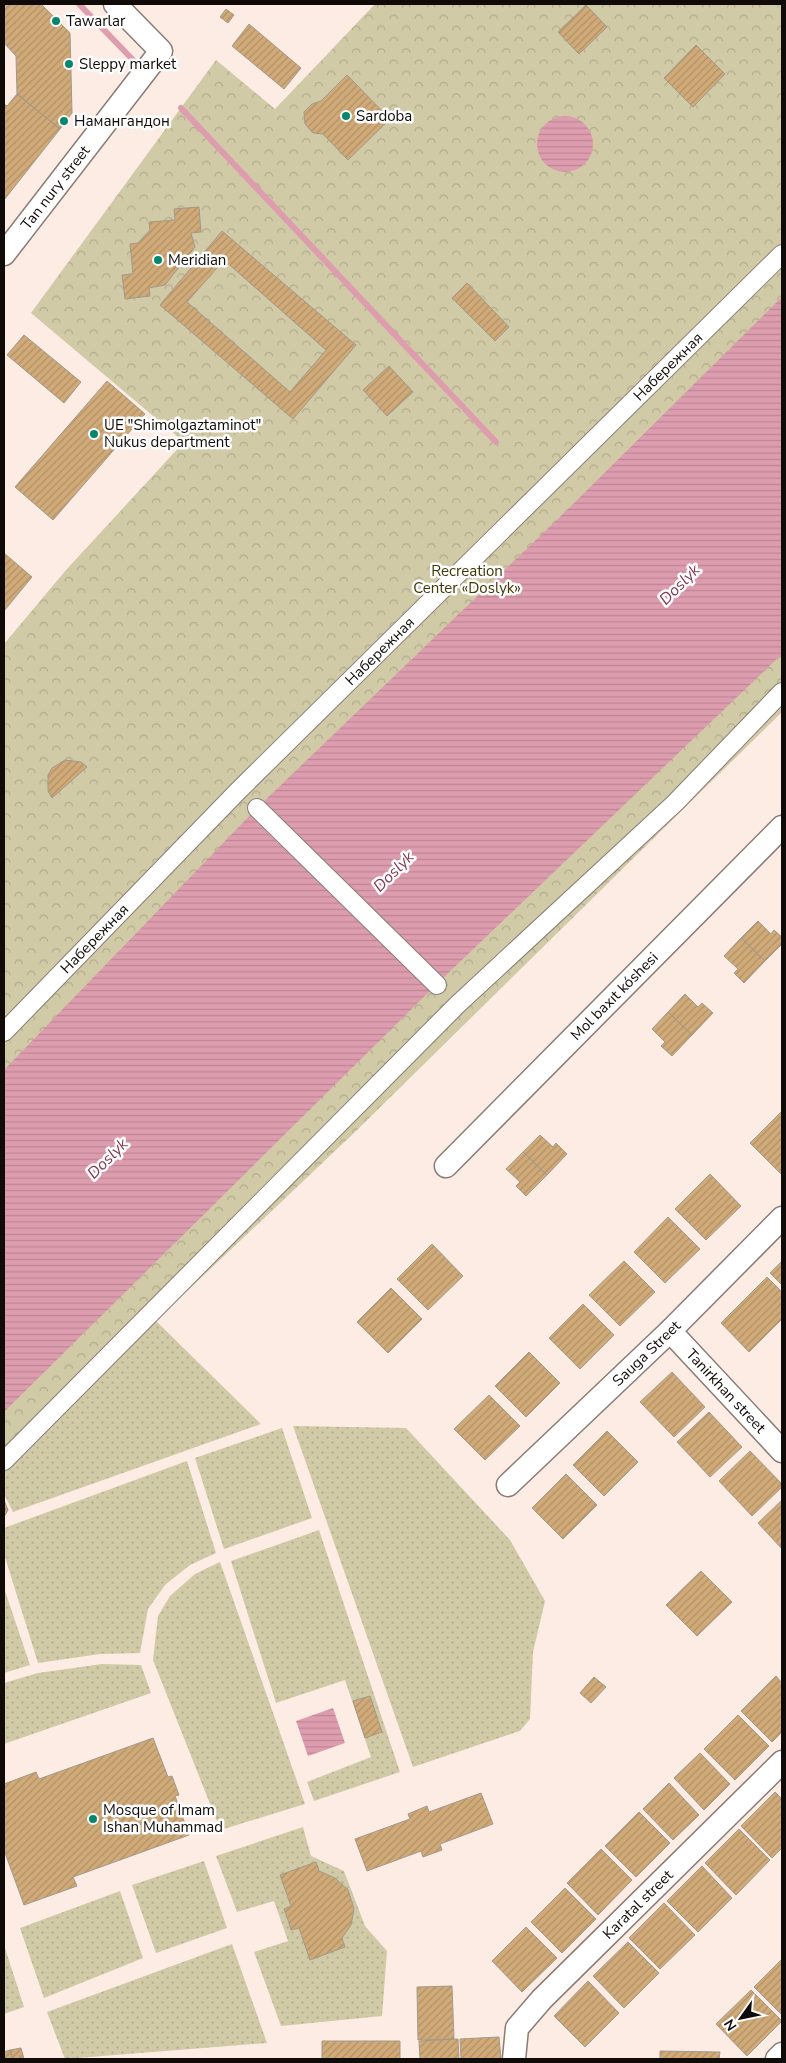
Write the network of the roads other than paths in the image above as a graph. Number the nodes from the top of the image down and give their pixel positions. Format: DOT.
graph roads {
  1 [pos="115,4"];
  2 [pos="4,254"];
  3 [pos="782,254"];
  4 [pos="782,692"];
  5 [pos="257,808"];
  6 [pos="782,827"];
  7 [pos="437,985"];
  8 [pos="4,1032"];
  9 [pos="446,1166"];
  10 [pos="782,1218"];
  11 [pos="670,1331"];
  12 [pos="782,1451"];
  13 [pos="4,1461"];
  14 [pos="508,1485"];
  15 [pos="782,1762"];
  16 [pos="782,2054"];
  17 [pos="514,2059"];
  18 [pos="777,2059"];
  1 -- 2 [label="street, Tan nury street"];
  3 -- 8 [label="street, Набережная"];
  4 -- 13 [label="street"];
  5 -- 7 [label="street"];
  6 -- 9 [label="street, Mol baxıt kóshesi"];
  10 -- 11 [label="street, Sauga Street"];
  11 -- 12 [label="street, Tanirkhan street"];
  11 -- 14 [label="street, Sauga Street"];
  15 -- 17 [label="street, Karatal street"];
  16 -- 18 [label="street"];
}
